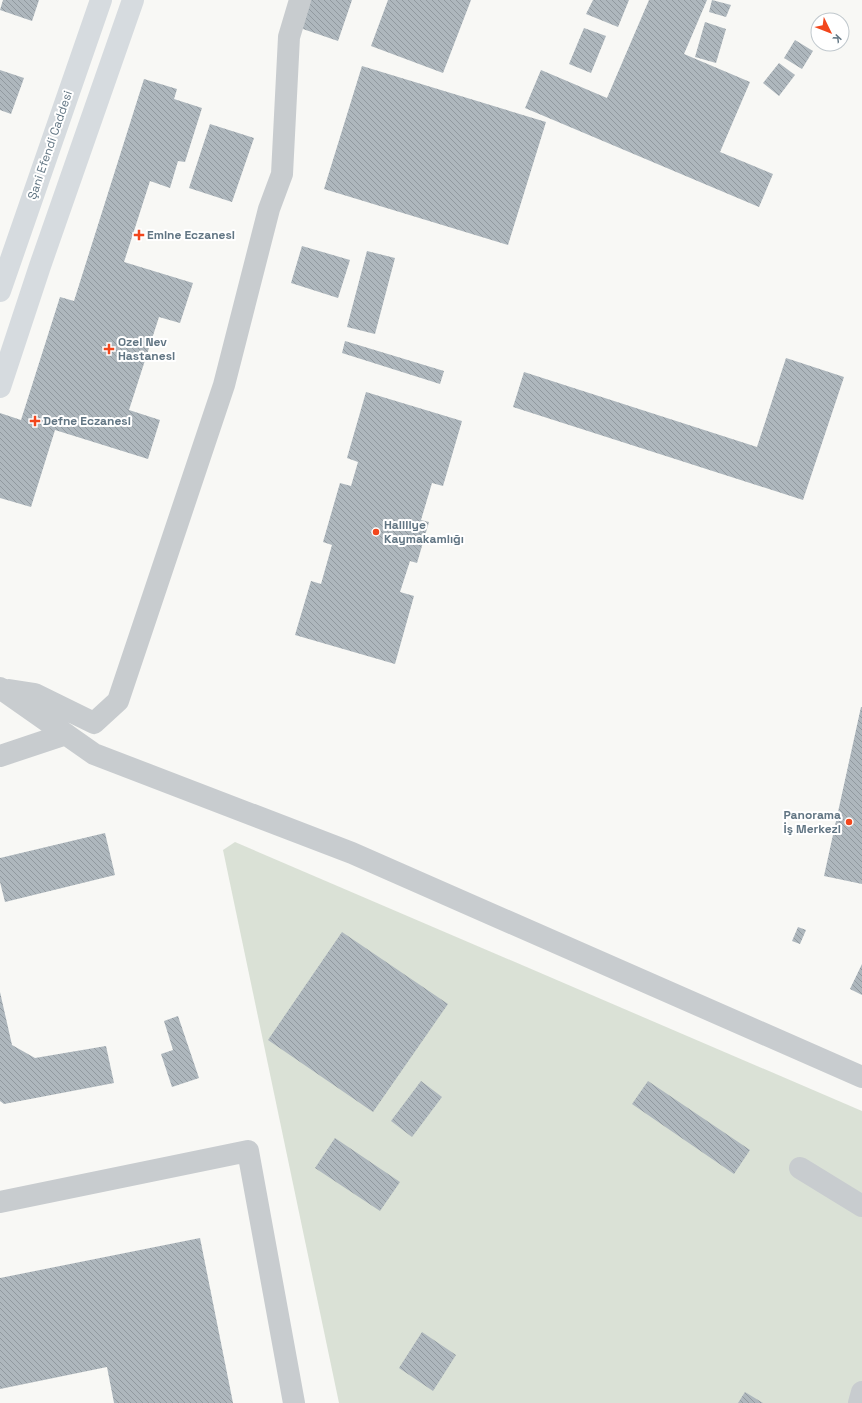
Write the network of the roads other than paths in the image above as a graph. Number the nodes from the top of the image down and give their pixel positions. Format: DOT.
graph roads {
  1 [pos="101,0"];
  2 [pos="133,0"];
  3 [pos="300,0"];
  4 [pos="0,291"];
  5 [pos="0,388"];
  6 [pos="66,734"];
  7 [pos="0,756"];
  8 [pos="862,1077"];
  9 [pos="800,1168"];
  10 [pos="0,1202"];
  11 [pos="862,1206"];
  12 [pos="862,1392"];
  13 [pos="294,1403"];
  14 [pos="859,1403"];
  1 -- 4 [label="main road, Şani Efendi Caddesi"];
  2 -- 5 [label="main road"];
  3 -- 6 [label="street"];
  6 -- 7 [label="street"];
  6 -- 8 [label="street"];
  9 -- 11 [label="street"];
  10 -- 13 [label="street"];
  12 -- 14 [label="street"];
}
